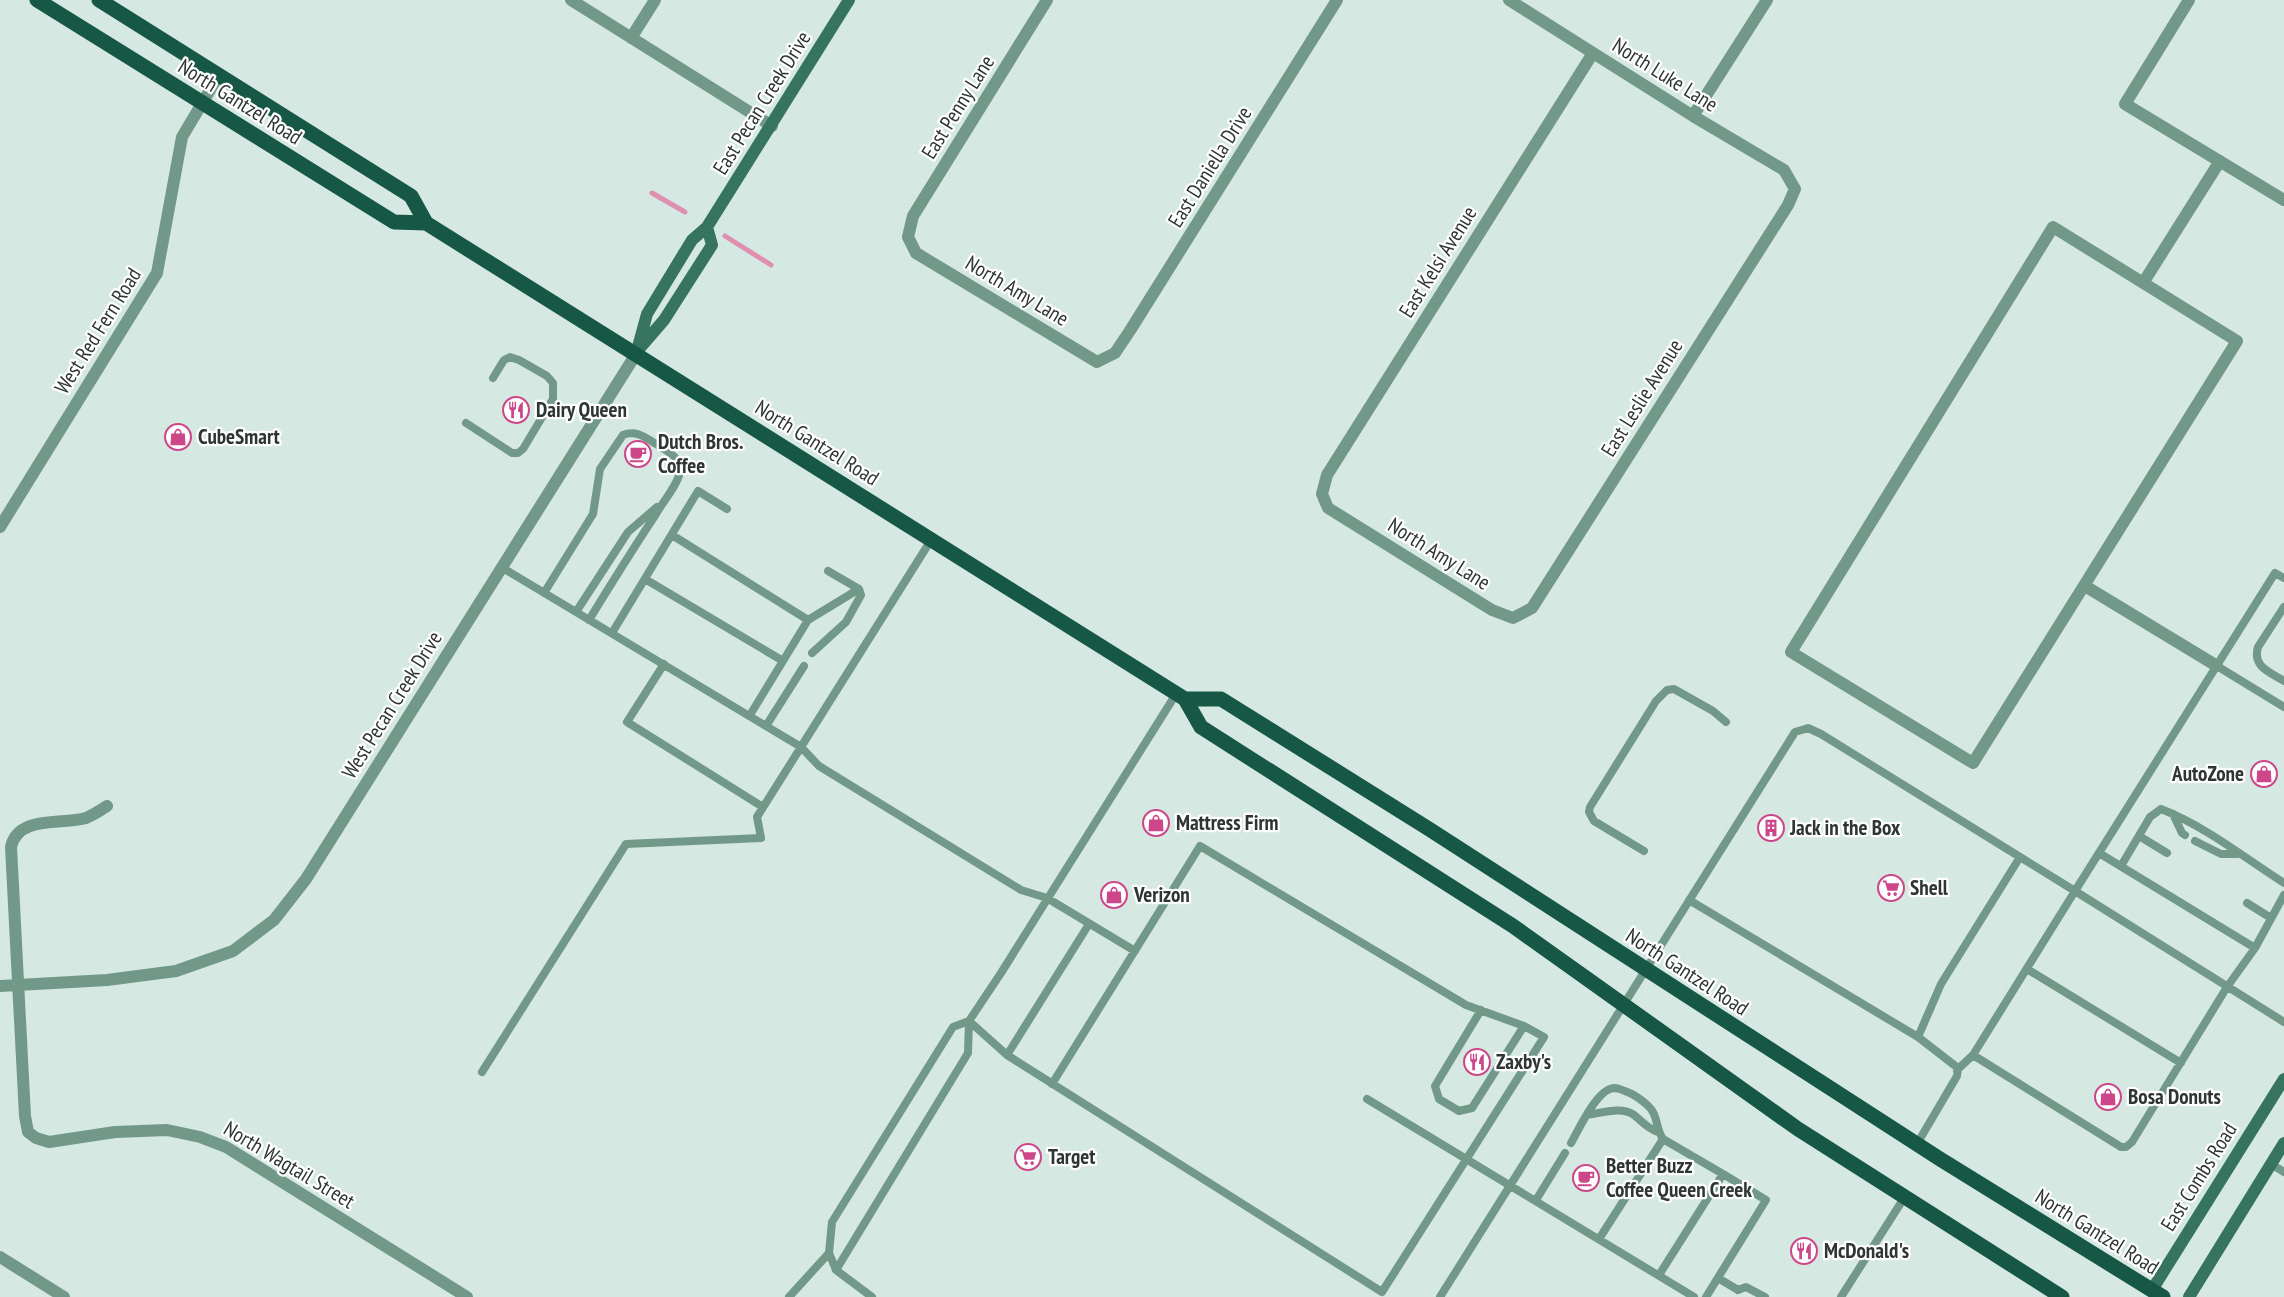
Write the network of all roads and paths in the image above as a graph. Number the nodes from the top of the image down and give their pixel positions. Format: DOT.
graph roads {
  1 [pos="37,0"];
  2 [pos="99,0"];
  3 [pos="571,0"];
  4 [pos="655,0"];
  5 [pos="849,0"];
  6 [pos="1047,0"];
  7 [pos="1337,0"];
  8 [pos="1509,0"];
  9 [pos="1767,0"];
  10 [pos="2189,0"];
  11 [pos="632,38"];
  12 [pos="1593,53"];
  13 [pos="219,75"];
  14 [pos="201,103"];
  15 [pos="1693,116"];
  16 [pos="772,126"];
  17 [pos="2220,161"];
  18 [pos="1795,189"];
  19 [pos="2284,200"];
  20 [pos="426,223"];
  21 [pos="707,227"];
  22 [pos="908,237"];
  23 [pos="2143,283"];
  24 [pos="1115,353"];
  25 [pos="636,354"];
  26 [pos="493,378"];
  27 [pos="466,423"];
  28 [pos="1322,494"];
  29 [pos="663,502"];
  30 [pos="728,509"];
  31 [pos="0,527"];
  32 [pos="672,536"];
  33 [pos="931,540"];
  34 [pos="501,567"];
  35 [pos="828,571"];
  36 [pos="2284,578"];
  37 [pos="645,579"];
  38 [pos="2085,586"];
  39 [pos="859,589"];
  40 [pos="544,593"];
  41 [pos="2284,607"];
  42 [pos="576,612"];
  43 [pos="1513,618"];
  44 [pos="589,620"];
  45 [pos="808,620"];
  46 [pos="612,633"];
  47 [pos="812,653"];
  48 [pos="783,661"];
  49 [pos="664,664"];
  50 [pos="804,666"];
  51 [pos="2217,666"];
  52 [pos="2284,681"];
  53 [pos="1180,696"];
  54 [pos="2284,706"];
  55 [pos="750,715"];
  56 [pos="1726,722"];
  57 [pos="766,726"];
  58 [pos="801,747"];
  59 [pos="107,807"];
  60 [pos="763,807"];
  61 [pos="2173,814"];
  62 [pos="2185,835"];
  63 [pos="2139,836"];
  64 [pos="2195,841"];
  65 [pos="1644,851"];
  66 [pos="2099,853"];
  67 [pos="2167,853"];
  68 [pos="2238,854"];
  69 [pos="2020,857"];
  70 [pos="2121,866"];
  71 [pos="2284,883"];
  72 [pos="2075,891"];
  73 [pos="2284,896"];
  74 [pos="1047,898"];
  75 [pos="1689,900"];
  76 [pos="2247,903"];
  77 [pos="2271,918"];
  78 [pos="1089,924"];
  79 [pos="2255,948"];
  80 [pos="1135,951"];
  81 [pos="2027,969"];
  82 [pos="1646,970"];
  83 [pos="18,985"];
  84 [pos="0,986"];
  85 [pos="2227,987"];
  86 [pos="1622,1005"];
  87 [pos="1481,1010"];
  88 [pos="969,1021"];
  89 [pos="2284,1022"];
  90 [pos="1524,1026"];
  91 [pos="1918,1037"];
  92 [pos="1007,1055"];
  93 [pos="1973,1055"];
  94 [pos="2181,1063"];
  95 [pos="1958,1070"];
  96 [pos="482,1072"];
  97 [pos="2284,1079"];
  98 [pos="1052,1084"];
  99 [pos="1367,1099"];
  100 [pos="1587,1115"];
  101 [pos="1660,1135"];
  102 [pos="1571,1143"];
  103 [pos="2284,1143"];
  104 [pos="1917,1144"];
  105 [pos="1565,1153"];
  106 [pos="1468,1159"];
  107 [pos="2271,1164"];
  108 [pos="2284,1172"];
  109 [pos="1723,1174"];
  110 [pos="1511,1185"];
  111 [pos="1904,1198"];
  112 [pos="1536,1200"];
  113 [pos="1599,1239"];
  114 [pos="829,1253"];
  115 [pos="0,1257"];
  116 [pos="836,1270"];
  117 [pos="1659,1275"];
  118 [pos="1718,1278"];
  119 [pos="1738,1294"];
  120 [pos="2155,1295"];
  121 [pos="64,1297"];
  122 [pos="467,1297"];
  123 [pos="789,1297"];
  124 [pos="872,1297"];
  125 [pos="1440,1297"];
  126 [pos="1694,1297"];
  127 [pos="1706,1297"];
  128 [pos="1764,1297"];
  129 [pos="1841,1297"];
  130 [pos="2062,1297"];
  131 [pos="2189,1297"];
  1 -- 14 [label="main road, North Gantzel Road"];
  2 -- 13 [label="main road, North Gantzel Road"];
  3 -- 11 [label="street"];
  4 -- 11 [label="street"];
  5 -- 16 [label="street, East Pecan Creek Drive"];
  6 -- 22 [label="street, East Penny Lane"];
  7 -- 24 [label="street, East Daniella Drive"];
  8 -- 12 [label="street, North Luke Lane"];
  9 -- 15 [label="street"];
  10 -- 17 [label="street"];
  11 -- 16 [label="street"];
  12 -- 15 [label="street, North Luke Lane"];
  12 -- 28 [label="street, East Kelsi Avenue"];
  13 -- 14 [label="street, West Red Fern Road"];
  13 -- 20 [label="main road, North Gantzel Road"];
  14 -- 20 [label="main road, North Gantzel Road"];
  14 -- 31 [label="street, West Red Fern Road"];
  15 -- 18 [label="street, North Luke Lane"];
  16 -- 21 [label="street, East Pecan Creek Drive"];
  17 -- 19 [label="street"];
  17 -- 23 [label="street"];
  18 -- 43 [label="street, East Leslie Avenue"];
  20 -- 25 [label="main road, North Gantzel Road"];
  21 -- 25 [label="street, East Pecan Creek Drive"];
  21 -- 25 [label="street"];
  22 -- 24 [label="street, North Amy Lane"];
  23 -- 38 [label="street"];
  23 -- 38 [label="street"];
  25 -- 33 [label="main road, North Gantzel Road"];
  25 -- 34 [label="street, West Pecan Creek Drive"];
  26 -- 27 [label="lane"];
  28 -- 43 [label="street, North Amy Lane"];
  29 -- 40 [label="lane"];
  29 -- 42 [label="lane"];
  29 -- 44 [label="lane"];
  30 -- 32 [label="lane"];
  32 -- 37 [label="lane"];
  32 -- 45 [label="lane"];
  33 -- 53 [label="main road, North Gantzel Road"];
  33 -- 58 [label="lane"];
  34 -- 40 [label="lane"];
  34 -- 83 [label="street, West Pecan Creek Drive"];
  35 -- 39 [label="lane"];
  36 -- 51 [label="lane"];
  37 -- 46 [label="lane"];
  37 -- 48 [label="lane"];
  38 -- 51 [label="street"];
  39 -- 45 [label="lane"];
  39 -- 47 [label="lane"];
  40 -- 42 [label="lane"];
  41 -- 52 [label="lane"];
  42 -- 44 [label="lane"];
  44 -- 46 [label="lane"];
  45 -- 48 [label="lane"];
  46 -- 49 [label="lane"];
  48 -- 55 [label="lane"];
  49 -- 55 [label="lane"];
  49 -- 60 [label="lane"];
  50 -- 57 [label="lane"];
  51 -- 54 [label="lane"];
  51 -- 66 [label="lane"];
  53 -- 74 [label="lane"];
  53 -- 82 [label="main road, North Gantzel Road"];
  53 -- 86 [label="main road, North Gantzel Road"];
  55 -- 57 [label="lane"];
  56 -- 65 [label="lane"];
  57 -- 58 [label="lane"];
  58 -- 60 [label="lane"];
  58 -- 74 [label="lane"];
  59 -- 83 [label="street"];
  60 -- 96 [label="lane"];
  61 -- 62 [label="lane"];
  61 -- 63 [label="lane"];
  61 -- 68 [label="lane"];
  63 -- 67 [label="lane"];
  63 -- 70 [label="lane"];
  64 -- 68 [label="lane"];
  66 -- 70 [label="lane"];
  66 -- 72 [label="lane"];
  68 -- 71 [label="lane"];
  69 -- 72 [label="lane"];
  69 -- 75 [label="lane"];
  69 -- 91 [label="lane"];
  70 -- 79 [label="lane"];
  72 -- 81 [label="lane"];
  72 -- 85 [label="lane"];
  73 -- 77 [label="lane"];
  74 -- 78 [label="lane"];
  74 -- 88 [label="lane"];
  75 -- 82 [label="lane"];
  75 -- 91 [label="lane"];
  76 -- 77 [label="lane"];
  77 -- 79 [label="lane"];
  78 -- 80 [label="lane"];
  78 -- 92 [label="lane"];
  79 -- 85 [label="lane"];
  80 -- 87 [label="lane"];
  80 -- 98 [label="lane"];
  81 -- 93 [label="lane"];
  81 -- 94 [label="lane"];
  82 -- 86 [label="lane"];
  82 -- 104 [label="main road, North Gantzel Road"];
  83 -- 84 [label="street, West Pecan Creek Drive"];
  83 -- 122 [label="street, North Wagtail Street"];
  85 -- 89 [label="lane"];
  85 -- 94 [label="lane"];
  86 -- 110 [label="lane"];
  86 -- 111 [label="main road, North Gantzel Road"];
  87 -- 90 [label="lane"];
  87 -- 90 [label="lane"];
  88 -- 92 [label="lane"];
  88 -- 114 [label="lane"];
  88 -- 116 [label="lane"];
  90 -- 106 [label="lane"];
  91 -- 95 [label="lane"];
  92 -- 98 [label="lane"];
  93 -- 94 [label="lane"];
  93 -- 95 [label="lane"];
  95 -- 104 [label="lane"];
  97 -- 120 [label="street, East Combs Road"];
  98 -- 106 [label="lane"];
  99 -- 106 [label="lane"];
  100 -- 101 [label="lane"];
  100 -- 101 [label="lane"];
  100 -- 102 [label="lane"];
  101 -- 109 [label="lane"];
  101 -- 113 [label="lane"];
  103 -- 107 [label="street"];
  104 -- 120 [label="main road, North Gantzel Road"];
  105 -- 112 [label="lane"];
  106 -- 110 [label="lane"];
  107 -- 108 [label="lane"];
  107 -- 131 [label="street"];
  109 -- 117 [label="lane"];
  109 -- 118 [label="lane"];
  110 -- 112 [label="lane"];
  110 -- 125 [label="lane"];
  111 -- 129 [label="lane"];
  111 -- 130 [label="main road, North Gantzel Road"];
  112 -- 113 [label="lane"];
  113 -- 117 [label="lane"];
  114 -- 116 [label="lane"];
  114 -- 123 [label="lane"];
  115 -- 121 [label="street"];
  116 -- 124 [label="lane"];
  117 -- 126 [label="lane"];
  118 -- 119 [label="lane"];
  118 -- 127 [label="lane"];
  119 -- 128 [label="lane"];
}
